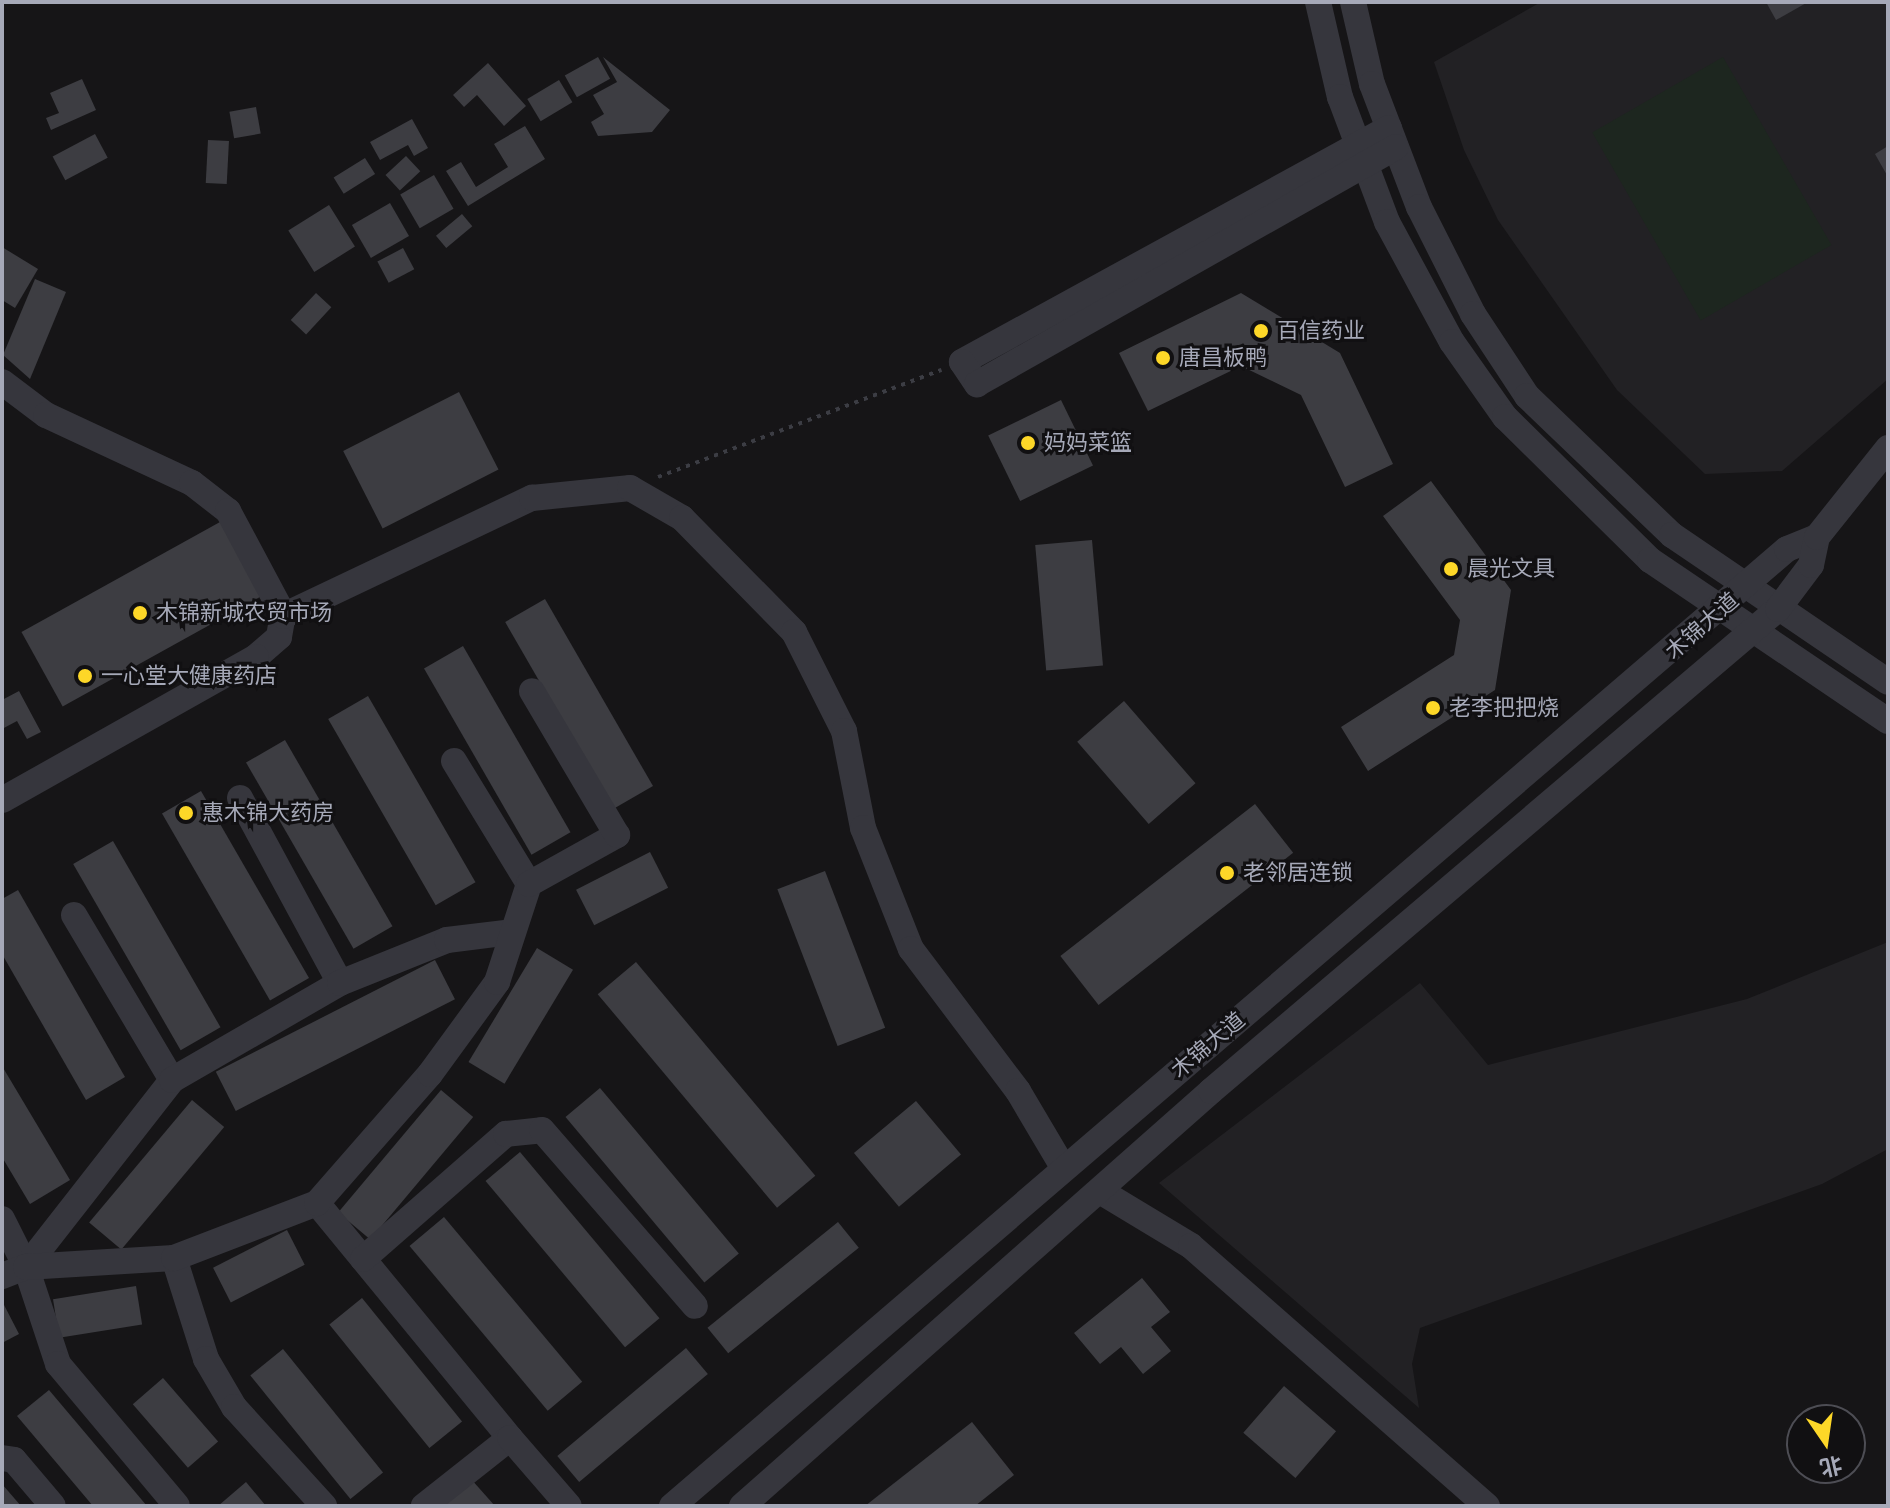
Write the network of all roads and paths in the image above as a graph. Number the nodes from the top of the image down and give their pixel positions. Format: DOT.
graph roads {
  1 [pos="1318,2"];
  2 [pos="1353,2"];
  3 [pos="1392,137"];
  4 [pos="1361,155"];
  5 [pos="962,362"];
  6 [pos="2,382"];
  7 [pos="1888,448"];
  8 [pos="630,488"];
  9 [pos="1817,537"];
  10 [pos="1747,587"];
  11 [pos="1778,609"];
  12 [pos="1721,610"];
  13 [pos="281,626"];
  14 [pos="1752,631"];
  15 [pos="1888,682"];
  16 [pos="532,691"];
  17 [pos="1888,721"];
  18 [pos="454,761"];
  19 [pos="240,798"];
  20 [pos="2,800"];
  21 [pos="529,884"];
  22 [pos="74,915"];
  23 [pos="512,932"];
  24 [pos="340,983"];
  25 [pos="172,1080"];
  26 [pos="1063,1167"];
  27 [pos="1100,1191"];
  28 [pos="317,1203"];
  29 [pos="2,1219"];
  30 [pos="174,1258"];
  31 [pos="363,1259"];
  32 [pos="14,1271"];
  33 [pos="695,1306"];
  34 [pos="510,1438"];
  35 [pos="2,1458"];
  36 [pos="53,1506"];
  37 [pos="177,1506"];
  38 [pos="324,1506"];
  39 [pos="424,1506"];
  40 [pos="569,1506"];
  41 [pos="672,1506"];
  42 [pos="742,1506"];
  43 [pos="1487,1506"];
  1 -- 4 [label="street"];
  2 -- 3 [label="street"];
  3 -- 4 [label="street"];
  3 -- 10 [label="street"];
  4 -- 5 [label="street"];
  4 -- 12 [label="street"];
  5 -- 8 [label="path"];
  6 -- 13 [label="street"];
  7 -- 9 [label="street"];
  8 -- 13 [label="street"];
  8 -- 26 [label="street"];
  9 -- 10 [label="street, 木锦大道"];
  9 -- 11 [label="street, 木锦大道"];
  10 -- 11 [label="street"];
  10 -- 12 [label="street, 木锦大道"];
  11 -- 14 [label="street, 木锦大道"];
  11 -- 15 [label="street"];
  12 -- 14 [label="street"];
  12 -- 26 [label="street, 木锦大道"];
  13 -- 20 [label="street"];
  14 -- 17 [label="street"];
  14 -- 27 [label="street, 木锦大道"];
  16 -- 21 [label="street"];
  18 -- 21 [label="street"];
  19 -- 24 [label="street"];
  21 -- 23 [label="street"];
  22 -- 25 [label="street"];
  23 -- 24 [label="street"];
  23 -- 28 [label="street"];
  24 -- 25 [label="street"];
  25 -- 32 [label="street"];
  26 -- 41 [label="street, 木锦大道"];
  27 -- 42 [label="street, 木锦大道"];
  27 -- 43 [label="street"];
  28 -- 30 [label="street"];
  28 -- 31 [label="street"];
  29 -- 32 [label="street"];
  30 -- 32 [label="street"];
  30 -- 38 [label="street"];
  31 -- 33 [label="street"];
  31 -- 34 [label="street"];
  32 -- 37 [label="street"];
  34 -- 39 [label="street"];
  34 -- 40 [label="street"];
  35 -- 36 [label="street"];
}
